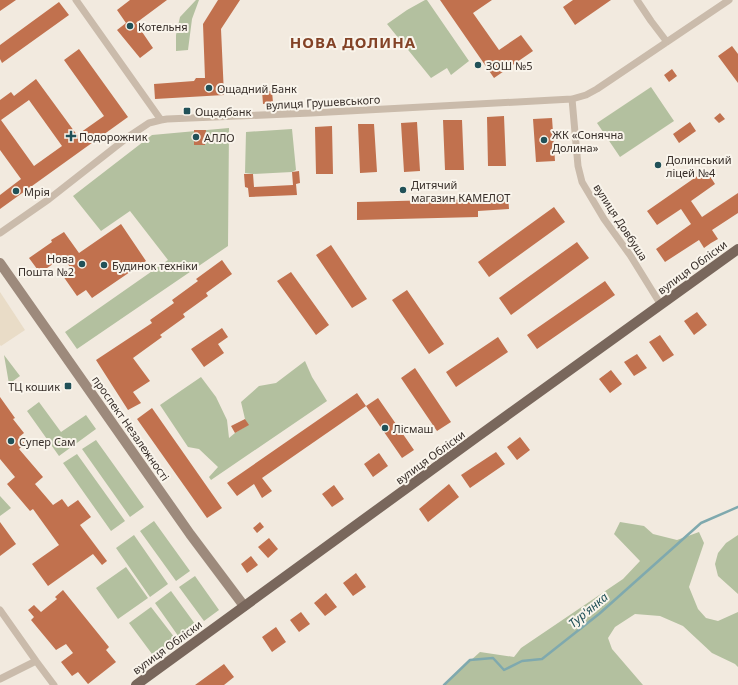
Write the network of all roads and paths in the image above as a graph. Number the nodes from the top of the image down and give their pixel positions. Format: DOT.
graph roads {
  1 [pos="76,0"];
  2 [pos="637,0"];
  3 [pos="729,0"];
  4 [pos="667,42"];
  5 [pos="572,99"];
  6 [pos="162,120"];
  7 [pos="0,233"];
  8 [pos="738,249"];
  9 [pos="0,263"];
  10 [pos="661,305"];
  11 [pos="244,606"];
  12 [pos="0,610"];
  13 [pos="36,661"];
  14 [pos="0,680"];
  15 [pos="54,685"];
  16 [pos="136,685"];
  1 -- 6 [label="street"];
  2 -- 4 [label="street"];
  3 -- 4 [label="street, вулиця Грушевського"];
  4 -- 5 [label="street, вулиця Грушевського"];
  5 -- 6 [label="street, вулиця Грушевського"];
  5 -- 10 [label="street, вулиця Довбуша"];
  6 -- 7 [label="street, вулиця Грушевського"];
  8 -- 10 [label="main road, вулиця Обліски"];
  9 -- 11 [label="main road, проспект Незалежності"];
  10 -- 11 [label="main road, вулиця Обліски"];
  11 -- 16 [label="main road, вулиця Обліски"];
  12 -- 13 [label="street"];
  13 -- 14 [label="street"];
  13 -- 15 [label="street"];
}
